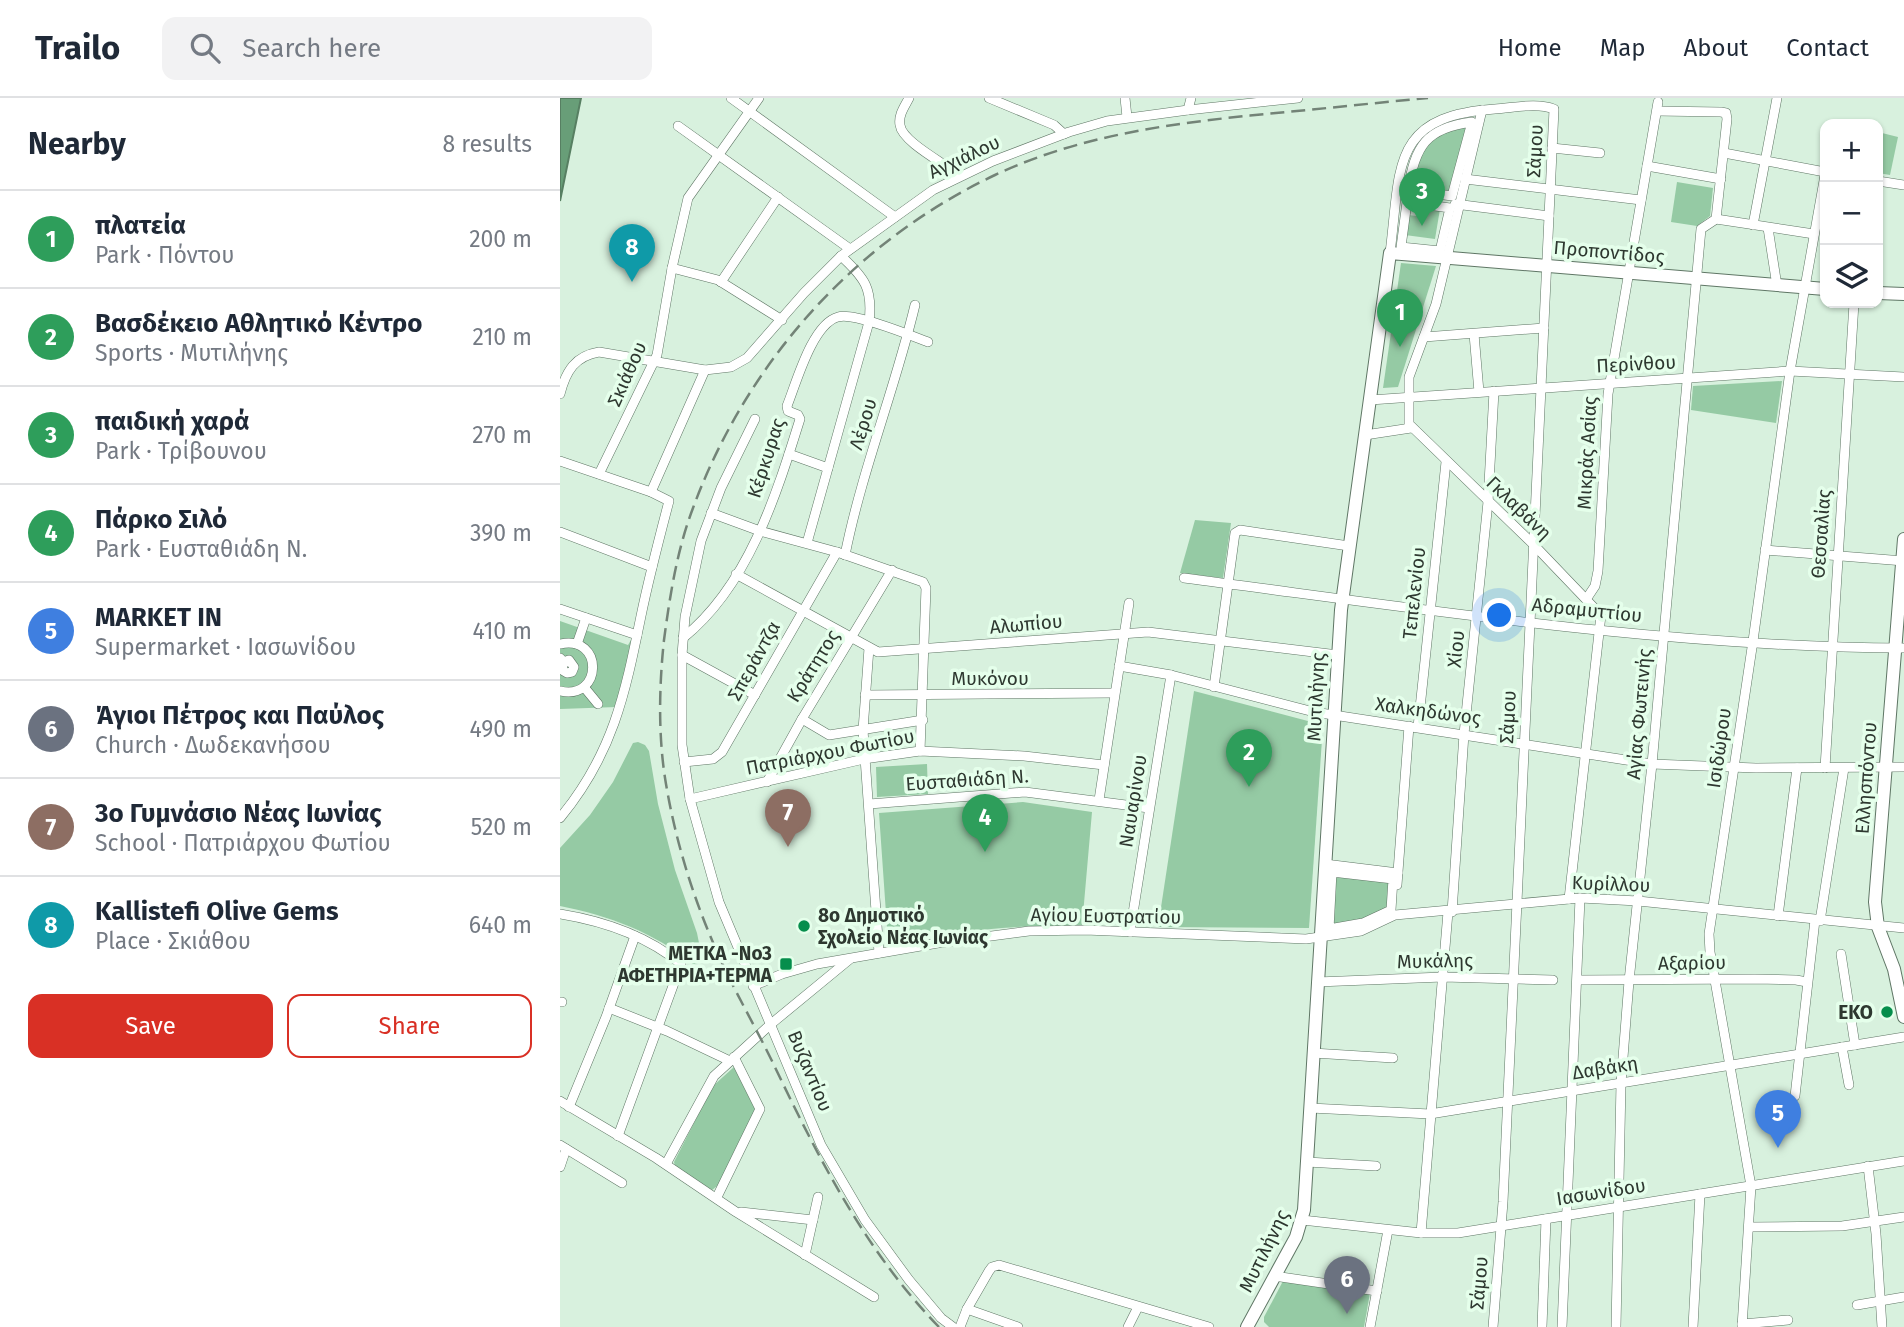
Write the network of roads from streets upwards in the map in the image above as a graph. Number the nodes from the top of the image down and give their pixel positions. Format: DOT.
graph roads {
  1 [pos="732,98"];
  2 [pos="759,98"];
  3 [pos="909,98"];
  4 [pos="989,98"];
  5 [pos="1125,98"];
  6 [pos="1191,98"];
  7 [pos="1298,98"];
  8 [pos="1777,98"];
  9 [pos="1259,100"];
  10 [pos="1657,107"];
  11 [pos="1554,109"];
  12 [pos="749,110"];
  13 [pos="1188,110"];
  14 [pos="1482,110"];
  15 [pos="1127,117"];
  16 [pos="678,126"];
  17 [pos="1064,134"];
  18 [pos="1552,148"];
  19 [pos="1600,153"];
  20 [pos="1724,153"];
  21 [pos="718,154"];
  22 [pos="1765,160"];
  23 [pos="1647,166"];
  24 [pos="1820,173"];
  25 [pos="960,176"];
  26 [pos="1465,179"];
  27 [pos="1721,179"];
  28 [pos="1824,182"];
  29 [pos="1883,182"];
  30 [pos="1904,186"];
  31 [pos="1408,190"];
  32 [pos="1550,190"];
  33 [pos="1398,196"];
  34 [pos="778,197"];
  35 [pos="1641,200"];
  36 [pos="1459,204"];
  37 [pos="1549,216"];
  38 [pos="895,217"];
  39 [pos="1716,219"];
  40 [pos="1753,225"];
  41 [pos="1769,228"];
  42 [pos="1814,234"];
  43 [pos="850,249"];
  44 [pos="1390,253"];
  45 [pos="1443,255"];
  46 [pos="841,256"];
  47 [pos="1546,266"];
  48 [pos="672,268"];
  49 [pos="1629,273"];
  50 [pos="1696,279"];
  51 [pos="721,282"];
  52 [pos="1777,286"];
  53 [pos="1803,288"];
  54 [pos="1820,289"];
  55 [pos="1883,293"];
  56 [pos="1904,294"];
  57 [pos="915,305"];
  58 [pos="1854,308"];
  59 [pos="782,320"];
  60 [pos="869,322"];
  61 [pos="1544,328"];
  62 [pos="907,334"];
  63 [pos="1474,334"];
  64 [pos="1424,337"];
  65 [pos="928,342"];
  66 [pos="654,361"];
  67 [pos="705,370"];
  68 [pos="1790,371"];
  69 [pos="1849,373"];
  70 [pos="1904,377"];
  71 [pos="1687,379"];
  72 [pos="1609,383"];
  73 [pos="1542,387"];
  74 [pos="1494,391"];
  75 [pos="1479,392"];
  76 [pos="560,394"];
  77 [pos="1408,397"];
  78 [pos="1370,400"];
  79 [pos="755,419"];
  80 [pos="1411,428"];
  81 [pos="1365,435"];
  82 [pos="789,454"];
  83 [pos="560,461"];
  84 [pos="1446,462"];
  85 [pos="828,468"];
  86 [pos="599,474"];
  87 [pos="651,492"];
  88 [pos="1488,502"];
  89 [pos="711,513"];
  90 [pos="760,531"];
  91 [pos="560,533"];
  92 [pos="1904,539"];
  93 [pos="807,543"];
  94 [pos="1534,545"];
  95 [pos="1349,546"];
  96 [pos="1765,550"];
  97 [pos="841,553"];
  98 [pos="1837,556"];
  99 [pos="1903,561"];
  100 [pos="652,567"];
  101 [pos="892,570"];
  102 [pos="736,574"];
  103 [pos="1184,578"];
  104 [pos="1227,584"];
  105 [pos="1587,598"];
  106 [pos="1343,599"];
  107 [pos="1129,603"];
  108 [pos="560,609"];
  109 [pos="1430,610"];
  110 [pos="802,611"];
  111 [pos="1477,615"];
  112 [pos="586,618"];
  113 [pos="1531,622"];
  114 [pos="1600,630"];
  115 [pos="1124,634"];
  116 [pos="638,635"];
  117 [pos="1663,636"];
  118 [pos="683,638"];
  119 [pos="851,638"];
  120 [pos="1220,640"];
  121 [pos="1753,641"];
  122 [pos="560,644"];
  123 [pos="577,644"];
  124 [pos="1832,645"];
  125 [pos="869,648"];
  126 [pos="1899,648"];
  127 [pos="924,650"];
  128 [pos="1338,655"];
  129 [pos="682,656"];
  130 [pos="562,660"];
  131 [pos="593,664"];
  132 [pos="1119,666"];
  133 [pos="574,667"];
  134 [pos="565,673"];
  135 [pos="1171,675"];
  136 [pos="584,687"];
  137 [pos="1214,687"];
  138 [pos="560,689"];
  139 [pos="1114,694"];
  140 [pos="755,695"];
  141 [pos="865,695"];
  142 [pos="923,695"];
  143 [pos="598,704"];
  144 [pos="1334,716"];
  145 [pos="802,719"];
  146 [pos="922,720"];
  147 [pos="1414,727"];
  148 [pos="863,730"];
  149 [pos="1464,734"];
  150 [pos="1524,743"];
  151 [pos="920,751"];
  152 [pos="1587,753"];
  153 [pos="864,759"];
  154 [pos="684,762"];
  155 [pos="1652,764"];
  156 [pos="1104,765"];
  157 [pos="1886,767"];
  158 [pos="1904,767"];
  159 [pos="1734,768"];
  160 [pos="1797,768"];
  161 [pos="1825,768"];
  162 [pos="1844,768"];
  163 [pos="767,782"];
  164 [pos="690,799"];
  165 [pos="1099,800"];
  166 [pos="869,804"];
  167 [pos="1149,808"];
  168 [pos="560,818"];
  169 [pos="1328,868"];
  170 [pos="1398,873"];
  171 [pos="1580,898"];
  172 [pos="1569,899"];
  173 [pos="1638,901"];
  174 [pos="1516,904"];
  175 [pos="1712,909"];
  176 [pos="1450,912"];
  177 [pos="560,914"];
  178 [pos="1395,915"];
  179 [pos="1778,916"];
  180 [pos="1817,921"];
  181 [pos="1878,927"];
  182 [pos="1904,928"];
  183 [pos="1130,932"];
  184 [pos="635,936"];
  185 [pos="1320,938"];
  186 [pos="879,953"];
  187 [pos="1841,954"];
  188 [pos="851,958"];
  189 [pos="1443,977"];
  190 [pos="1513,978"];
  191 [pos="1553,979"];
  192 [pos="1578,980"];
  193 [pos="1715,980"];
  194 [pos="1629,981"];
  195 [pos="1317,982"];
  196 [pos="1807,982"];
  197 [pos="753,986"];
  198 [pos="609,1008"];
  199 [pos="1904,1017"];
  200 [pos="771,1024"];
  201 [pos="658,1027"];
  202 [pos="1904,1037"];
  203 [pos="1855,1045"];
  204 [pos="1842,1047"];
  205 [pos="1313,1053"];
  206 [pos="1799,1054"];
  207 [pos="1393,1058"];
  208 [pos="732,1059"];
  209 [pos="1730,1065"];
  210 [pos="1621,1083"];
  211 [pos="1849,1085"];
  212 [pos="1572,1091"];
  213 [pos="1795,1096"];
  214 [pos="560,1101"];
  215 [pos="1507,1101"];
  216 [pos="569,1107"];
  217 [pos="1310,1108"];
  218 [pos="1430,1114"];
  219 [pos="618,1136"];
  220 [pos="563,1147"];
  221 [pos="1904,1161"];
  222 [pos="1307,1162"];
  223 [pos="666,1164"];
  224 [pos="1376,1166"];
  225 [pos="560,1167"];
  226 [pos="1868,1167"];
  227 [pos="622,1183"];
  228 [pos="1751,1186"];
  229 [pos="1700,1194"];
  230 [pos="717,1197"];
  231 [pos="818,1197"];
  232 [pos="1620,1207"];
  233 [pos="736,1212"];
  234 [pos="1567,1216"];
  235 [pos="1904,1217"];
  236 [pos="1546,1219"];
  237 [pos="813,1220"];
  238 [pos="1303,1220"];
  239 [pos="1875,1222"];
  240 [pos="1502,1226"];
  241 [pos="1749,1227"];
  242 [pos="1388,1230"];
  243 [pos="1421,1233"];
  244 [pos="805,1255"];
  245 [pos="1275,1276"];
  246 [pos="1377,1291"];
  247 [pos="874,1297"];
  248 [pos="1904,1297"];
  249 [pos="1880,1301"];
  250 [pos="1857,1305"];
  251 [pos="1138,1307"];
  252 [pos="967,1309"];
  253 [pos="1788,1320"];
  254 [pos="1742,1325"];
  255 [pos="953,1327"];
  256 [pos="960,1327"];
  257 [pos="1018,1327"];
  258 [pos="1128,1327"];
  259 [pos="1209,1327"];
  260 [pos="1247,1327"];
  261 [pos="1370,1327"];
  262 [pos="1493,1327"];
  263 [pos="1542,1327"];
  264 [pos="1562,1327"];
  265 [pos="1616,1327"];
  266 [pos="1693,1327"];
  267 [pos="1882,1327"];
  1 -- 12 [label="street"];
  2 -- 12 [label="street, Σκιάθου"];
  3 -- 25 [label="street"];
  4 -- 17 [label="street"];
  5 -- 15 [label="street"];
  6 -- 13 [label="street"];
  7 -- 9 [label="street, Αγχιάλου"];
  8 -- 22 [label="street"];
  9 -- 13 [label="street, Αγχιάλου"];
  10 -- 20 [label="street, Αγίας Φωτεινής"];
  10 -- 23 [label="street, Μικράς Ασίας"];
  11 -- 14 [label="street, Μυτιλήνης"];
  11 -- 18 [label="street, Σάμου"];
  12 -- 21 [label="street, Σκιάθου"];
  12 -- 38 [label="street"];
  13 -- 15 [label="street, Αγχιάλου"];
  14 -- 26 [label="street"];
  14 -- 33 [label="street, Μυτιλήνης"];
  15 -- 17 [label="street, Αγχιάλου"];
  16 -- 21 [label="street"];
  17 -- 25 [label="street, Αγχιάλου"];
  18 -- 19 [label="street"];
  18 -- 32 [label="street, Σάμου"];
  20 -- 22 [label="street"];
  20 -- 27 [label="street, Αγίας Φωτεινής"];
  21 -- 34 [label="street"];
  21 -- 48 [label="street, Σκιάθου"];
  22 -- 24 [label="street"];
  22 -- 40 [label="street"];
  23 -- 27 [label="street"];
  23 -- 35 [label="street, Μικράς Ασίας"];
  25 -- 38 [label="street, Αγχιάλου"];
  26 -- 32 [label="street"];
  26 -- 36 [label="street"];
  27 -- 39 [label="street, Αγίας Φωτεινής"];
  28 -- 42 [label="street, Ισιδώρου"];
  29 -- 30 [label="street"];
  31 -- 31 [label="street"];
  32 -- 35 [label="street"];
  32 -- 37 [label="street, Σάμου"];
  33 -- 36 [label="street"];
  33 -- 44 [label="street, Μυτιλήνης"];
  34 -- 43 [label="street"];
  34 -- 51 [label="street"];
  35 -- 49 [label="street, Μικράς Ασίας"];
  36 -- 37 [label="street"];
  36 -- 45 [label="street"];
  37 -- 47 [label="street, Σάμου"];
  38 -- 43 [label="street, Αγχιάλου"];
  39 -- 40 [label="street"];
  39 -- 50 [label="street, Αγίας Φωτεινής"];
  40 -- 41 [label="street"];
  41 -- 42 [label="street"];
  41 -- 52 [label="street"];
  42 -- 53 [label="street, Ισιδώρου"];
  43 -- 46 [label="street, Αγχιάλου"];
  44 -- 45 [label="street, Προποντίδος"];
  44 -- 78 [label="street, Μυτιλήνης"];
  45 -- 45 [label="street"];
  45 -- 47 [label="street, Προποντίδος"];
  45 -- 64 [label="street"];
  46 -- 59 [label="street, Αγχιάλου"];
  46 -- 60 [label="street"];
  47 -- 49 [label="street, Προποντίδος"];
  47 -- 61 [label="street, Σάμου"];
  48 -- 51 [label="street"];
  48 -- 66 [label="street, Σκιάθου"];
  49 -- 50 [label="street, Προποντίδος"];
  49 -- 72 [label="street, Μικράς Ασίας"];
  50 -- 52 [label="street, Προποντίδος"];
  50 -- 71 [label="street, Αγίας Φωτεινής"];
  51 -- 59 [label="street"];
  52 -- 53 [label="street, Προποντίδος"];
  53 -- 54 [label="street, Προποντίδος"];
  53 -- 68 [label="street, Ισιδώρου"];
  55 -- 56 [label="street"];
  57 -- 62 [label="street, Λέρου"];
  58 -- 69 [label="street, Θεσσαλίας"];
  59 -- 67 [label="street, Αγχιάλου"];
  60 -- 62 [label="street"];
  60 -- 82 [label="street, Κέρκυρας"];
  60 -- 85 [label="street"];
  61 -- 63 [label="street"];
  61 -- 73 [label="street, Σάμου"];
  62 -- 65 [label="street"];
  62 -- 97 [label="street, Λέρου"];
  63 -- 64 [label="street"];
  63 -- 75 [label="street"];
  64 -- 77 [label="street"];
  66 -- 67 [label="street"];
  66 -- 76 [label="street"];
  66 -- 86 [label="street, Σκιάθου"];
  67 -- 87 [label="street"];
  68 -- 69 [label="street, Περίνθου"];
  68 -- 71 [label="street, Περίνθου"];
  68 -- 96 [label="street, Ισιδώρου"];
  69 -- 70 [label="street, Περίνθου"];
  69 -- 98 [label="street, Θεσσαλίας"];
  71 -- 72 [label="street, Περίνθου"];
  71 -- 117 [label="street, Αγίας Φωτεινής"];
  72 -- 73 [label="street, Περίνθου"];
  72 -- 105 [label="street, Μικράς Ασίας"];
  73 -- 74 [label="street, Περίνθου"];
  73 -- 94 [label="street, Σάμου"];
  74 -- 75 [label="street, Περίνθου"];
  74 -- 88 [label="street, Χίου"];
  75 -- 77 [label="street, Περίνθου"];
  77 -- 78 [label="street, Περίνθου"];
  77 -- 80 [label="street"];
  78 -- 81 [label="street, Μυτιλήνης"];
  79 -- 89 [label="street, Κέρκυρας"];
  80 -- 81 [label="street"];
  80 -- 84 [label="street, Γκλαβάνη"];
  81 -- 95 [label="street, Μυτιλήνης"];
  82 -- 85 [label="street"];
  82 -- 90 [label="street, Κέρκυρας"];
  83 -- 86 [label="street"];
  84 -- 88 [label="street, Γκλαβάνη"];
  84 -- 109 [label="street, Τεπελενίου"];
  85 -- 93 [label="street"];
  86 -- 87 [label="street"];
  87 -- 100 [label="street"];
  88 -- 94 [label="street, Γκλαβάνη"];
  88 -- 111 [label="street, Χίου"];
  89 -- 90 [label="street"];
  89 -- 118 [label="street, Κέρκυρας"];
  90 -- 93 [label="street"];
  90 -- 102 [label="street, Κέρκυρας"];
  91 -- 100 [label="street"];
  92 -- 99 [label="street, Ελλησπόντου"];
  93 -- 97 [label="street"];
  94 -- 105 [label="street, Γκλαβάνη"];
  94 -- 113 [label="street, Σάμου"];
  95 -- 104 [label="street"];
  95 -- 106 [label="street, Μυτιλήνης"];
  96 -- 98 [label="street"];
  96 -- 121 [label="street, Ισιδώρου"];
  97 -- 101 [label="street"];
  97 -- 110 [label="street, Σπεράντζα"];
  98 -- 99 [label="street"];
  98 -- 124 [label="street, Θεσσαλίας"];
  99 -- 126 [label="street, Ελλησπόντου"];
  100 -- 116 [label="street"];
  101 -- 119 [label="street, Κράτητος"];
  101 -- 127 [label="street"];
  102 -- 110 [label="street, Αλωπίου"];
  102 -- 118 [label="street, Κέρκυρας"];
  103 -- 104 [label="street, Αδραμυττίου"];
  104 -- 106 [label="street, Αδραμυττίου"];
  104 -- 120 [label="street"];
  105 -- 114 [label="street, Γκλαβάνη"];
  106 -- 109 [label="street, Αδραμυττίου"];
  106 -- 128 [label="street, Μυτιλήνης"];
  107 -- 115 [label="street"];
  108 -- 112 [label="street"];
  109 -- 111 [label="street, Αδραμυττίου"];
  109 -- 147 [label="street, Τεπελενίου"];
  110 -- 119 [label="street, Αλωπίου"];
  110 -- 140 [label="street, Σπεράντζα"];
  111 -- 113 [label="street, Αδραμυττίου"];
  111 -- 149 [label="street, Χίου"];
  112 -- 116 [label="street"];
  112 -- 123 [label="street"];
  113 -- 114 [label="street, Αδραμυττίου"];
  113 -- 150 [label="street, Σάμου"];
  114 -- 117 [label="street, Αδραμυττίου"];
  114 -- 152 [label="street"];
  115 -- 120 [label="street, Αλωπίου"];
  115 -- 127 [label="street, Αλωπίου"];
  115 -- 132 [label="street"];
  116 -- 168 [label="street"];
  117 -- 121 [label="street, Αδραμυττίου"];
  117 -- 155 [label="street, Αγίας Φωτεινής"];
  118 -- 129 [label="street, Κέρκυρας"];
  119 -- 125 [label="street, Αλωπίου"];
  119 -- 145 [label="street, Κράτητος"];
  120 -- 128 [label="street, Αλωπίου"];
  120 -- 137 [label="street"];
  121 -- 124 [label="street, Αδραμυττίου"];
  121 -- 159 [label="street, Ισιδώρου"];
  122 -- 123 [label="street"];
  123 -- 131 [label="street"];
  124 -- 126 [label="street, Αδραμυττίου"];
  124 -- 161 [label="street, Θεσσαλίας"];
  125 -- 127 [label="street, Αλωπίου"];
  125 -- 141 [label="street"];
  126 -- 157 [label="street, Ελλησπόντου"];
  127 -- 142 [label="street"];
  128 -- 144 [label="street, Μυτιλήνης"];
  129 -- 140 [label="street"];
  129 -- 154 [label="street, Κέρκυρας"];
  130 -- 133 [label="street"];
  130 -- 134 [label="street"];
  131 -- 133 [label="street"];
  131 -- 136 [label="street"];
  132 -- 135 [label="street, Χαλκηδώνος"];
  132 -- 139 [label="street"];
  133 -- 134 [label="street"];
  134 -- 138 [label="street"];
  135 -- 137 [label="street, Χαλκηδώνος"];
  135 -- 167 [label="street, Ναυαρίνου"];
  136 -- 138 [label="street"];
  136 -- 143 [label="street"];
  137 -- 144 [label="street, Χαλκηδώνος"];
  139 -- 142 [label="street, Μυκόνου"];
  139 -- 156 [label="street"];
  140 -- 154 [label="street, Σπεράντζα"];
  141 -- 142 [label="street, Μυκόνου"];
  141 -- 148 [label="street"];
  142 -- 146 [label="street"];
  144 -- 147 [label="street, Χαλκηδώνος"];
  144 -- 169 [label="street, Μυτιλήνης"];
  145 -- 148 [label="street"];
  145 -- 163 [label="street, Κράτητος"];
  146 -- 148 [label="street"];
  146 -- 151 [label="street"];
  147 -- 149 [label="street, Χαλκηδώνος"];
  147 -- 170 [label="street, Τεπελενίου"];
  148 -- 153 [label="street"];
  149 -- 150 [label="street, Χαλκηδώνος"];
  149 -- 176 [label="street, Χίου"];
  150 -- 152 [label="street, Χαλκηδώνος"];
  150 -- 174 [label="street, Σάμου"];
  151 -- 153 [label="street, Πατριάρχου Φωτίου"];
  151 -- 156 [label="street, Πατριάρχου Φωτίου"];
  152 -- 155 [label="street, Χαλκηδώνος"];
  152 -- 172 [label="street"];
  153 -- 163 [label="street, Πατριάρχου Φωτίου"];
  153 -- 166 [label="street"];
  154 -- 164 [label="street, Κέρκυρας"];
  155 -- 159 [label="street, Χαλκηδώνος"];
  155 -- 173 [label="street, Αγίας Φωτεινής"];
  156 -- 165 [label="street"];
  157 -- 158 [label="street, Χαλκηδώνος"];
  157 -- 162 [label="street, Χαλκηδώνος"];
  157 -- 181 [label="street, Ελλησπόντου"];
  159 -- 160 [label="street, Χαλκηδώνος"];
  159 -- 175 [label="street, Ισιδώρου"];
  160 -- 161 [label="street, Χαλκηδώνος"];
  160 -- 179 [label="street"];
  161 -- 162 [label="street, Χαλκηδώνος"];
  162 -- 180 [label="street"];
  163 -- 164 [label="street, Πατριάρχου Φωτίου"];
  164 -- 197 [label="street, Βυζαντίου"];
  165 -- 166 [label="street, Ευσταθιάδη Ν."];
  165 -- 167 [label="street, Ευσταθιάδη Ν."];
  166 -- 186 [label="street"];
  167 -- 183 [label="street, Ναυαρίνου"];
  169 -- 169 [label="street"];
  169 -- 170 [label="street"];
  169 -- 185 [label="street, Μυτιλήνης"];
  170 -- 178 [label="street, Τεπελενίου"];
  171 -- 172 [label="street, Κυρίλλου"];
  171 -- 173 [label="street, Κυρίλλου"];
  171 -- 192 [label="street"];
  172 -- 174 [label="street, Κυρίλλου"];
  173 -- 175 [label="street, Κυρίλλου"];
  173 -- 194 [label="street, Αγίας Φωτεινής"];
  174 -- 176 [label="street, Κυρίλλου"];
  174 -- 190 [label="street, Σάμου"];
  175 -- 179 [label="street, Κυρίλλου"];
  175 -- 193 [label="street, Ισιδώρου"];
  176 -- 178 [label="street, Κυρίλλου"];
  176 -- 189 [label="street, Χίου"];
  177 -- 184 [label="street"];
  178 -- 185 [label="street, Κυρίλλου"];
  179 -- 180 [label="street, Κυρίλλου"];
  180 -- 181 [label="street, Κυρίλλου"];
  180 -- 196 [label="street"];
  181 -- 182 [label="street, Κυρίλλου"];
  181 -- 199 [label="street, Ελλησπόντου"];
  183 -- 185 [label="street, Αγίου Ευστρατίου"];
  183 -- 186 [label="street, Αγίου Ευστρατίου"];
  184 -- 198 [label="street"];
  184 -- 201 [label="street"];
  185 -- 195 [label="street, Μυτιλήνης"];
  186 -- 188 [label="street, Αγίου Ευστρατίου"];
  187 -- 203 [label="street"];
  188 -- 197 [label="street, Αγίου Ευστρατίου"];
  188 -- 200 [label="street, Αγίου Ευστρατίου"];
  189 -- 190 [label="street, Μυκάλης"];
  189 -- 195 [label="street, Μυκάλης"];
  189 -- 218 [label="street, Χίου"];
  190 -- 191 [label="street, Μυκάλης"];
  190 -- 215 [label="street, Σάμου"];
  192 -- 194 [label="street, Αξαρίου"];
  192 -- 212 [label="street"];
  193 -- 194 [label="street, Αξαρίου"];
  193 -- 196 [label="street, Αξαρίου"];
  193 -- 209 [label="street, Ισιδώρου"];
  194 -- 210 [label="street, Αγίας Φωτεινής"];
  195 -- 205 [label="street, Μυτιλήνης"];
  196 -- 206 [label="street"];
  197 -- 200 [label="street, Βυζαντίου"];
  198 -- 201 [label="street"];
  198 -- 216 [label="street"];
  200 -- 208 [label="street, Αγίου Ευστρατίου"];
  200 -- 255 [label="street, Βυζαντίου"];
  201 -- 208 [label="street"];
  201 -- 219 [label="street"];
  202 -- 203 [label="street, Δαβάκη"];
  203 -- 204 [label="street, Δαβάκη"];
  204 -- 206 [label="street, Δαβάκη"];
  204 -- 211 [label="street"];
  205 -- 207 [label="street"];
  205 -- 217 [label="street, Μυτιλήνης"];
  206 -- 209 [label="street, Δαβάκη"];
  206 -- 213 [label="street"];
  208 -- 223 [label="street, Αγίου Ευστρατίου"];
  208 -- 230 [label="street"];
  209 -- 210 [label="street, Δαβάκη"];
  209 -- 228 [label="street, Ισιδώρου"];
  210 -- 212 [label="street, Δαβάκη"];
  210 -- 232 [label="street, Αγίας Φωτεινής"];
  212 -- 215 [label="street, Δαβάκη"];
  212 -- 234 [label="street"];
  214 -- 216 [label="street"];
  215 -- 218 [label="street, Δαβάκη"];
  215 -- 240 [label="street, Σάμου"];
  216 -- 219 [label="street"];
  217 -- 218 [label="street, Δαβάκη"];
  217 -- 222 [label="street, Μυτιλήνης"];
  218 -- 243 [label="street, Χίου"];
  219 -- 223 [label="street"];
  220 -- 225 [label="street"];
  220 -- 227 [label="street"];
  221 -- 226 [label="street, Ιασωνίδου"];
  222 -- 224 [label="street"];
  222 -- 238 [label="street, Μυτιλήνης"];
  223 -- 230 [label="street"];
  226 -- 228 [label="street, Ιασωνίδου"];
  226 -- 239 [label="street"];
  228 -- 229 [label="street, Ιασωνίδου"];
  228 -- 241 [label="street, Ισιδώρου"];
  229 -- 232 [label="street, Ιασωνίδου"];
  229 -- 266 [label="street"];
  230 -- 233 [label="street"];
  231 -- 237 [label="street"];
  232 -- 234 [label="street, Ιασωνίδου"];
  232 -- 265 [label="street, Αγίας Φωτεινής"];
  233 -- 237 [label="street"];
  233 -- 244 [label="street"];
  234 -- 236 [label="street, Ιασωνίδου"];
  234 -- 264 [label="street"];
  235 -- 239 [label="street"];
  236 -- 240 [label="street, Ιασωνίδου"];
  236 -- 263 [label="street"];
  237 -- 244 [label="street"];
  238 -- 242 [label="street, Ιασωνίδου"];
  238 -- 245 [label="street, Μυτιλήνης"];
  239 -- 241 [label="street"];
  239 -- 249 [label="street"];
  240 -- 243 [label="street, Ιασωνίδου"];
  240 -- 262 [label="street, Σάμου"];
  241 -- 254 [label="street, Ισιδώρου"];
  242 -- 243 [label="street, Ιασωνίδου"];
  242 -- 246 [label="street"];
  244 -- 247 [label="street"];
  245 -- 246 [label="street"];
  245 -- 260 [label="street, Μυτιλήνης"];
  246 -- 261 [label="street"];
  248 -- 249 [label="street"];
  249 -- 250 [label="street"];
  249 -- 267 [label="street"];
  251 -- 252 [label="street"];
  251 -- 258 [label="street"];
  251 -- 259 [label="street"];
  252 -- 256 [label="street"];
  252 -- 257 [label="street"];
  253 -- 254 [label="street"];
}
